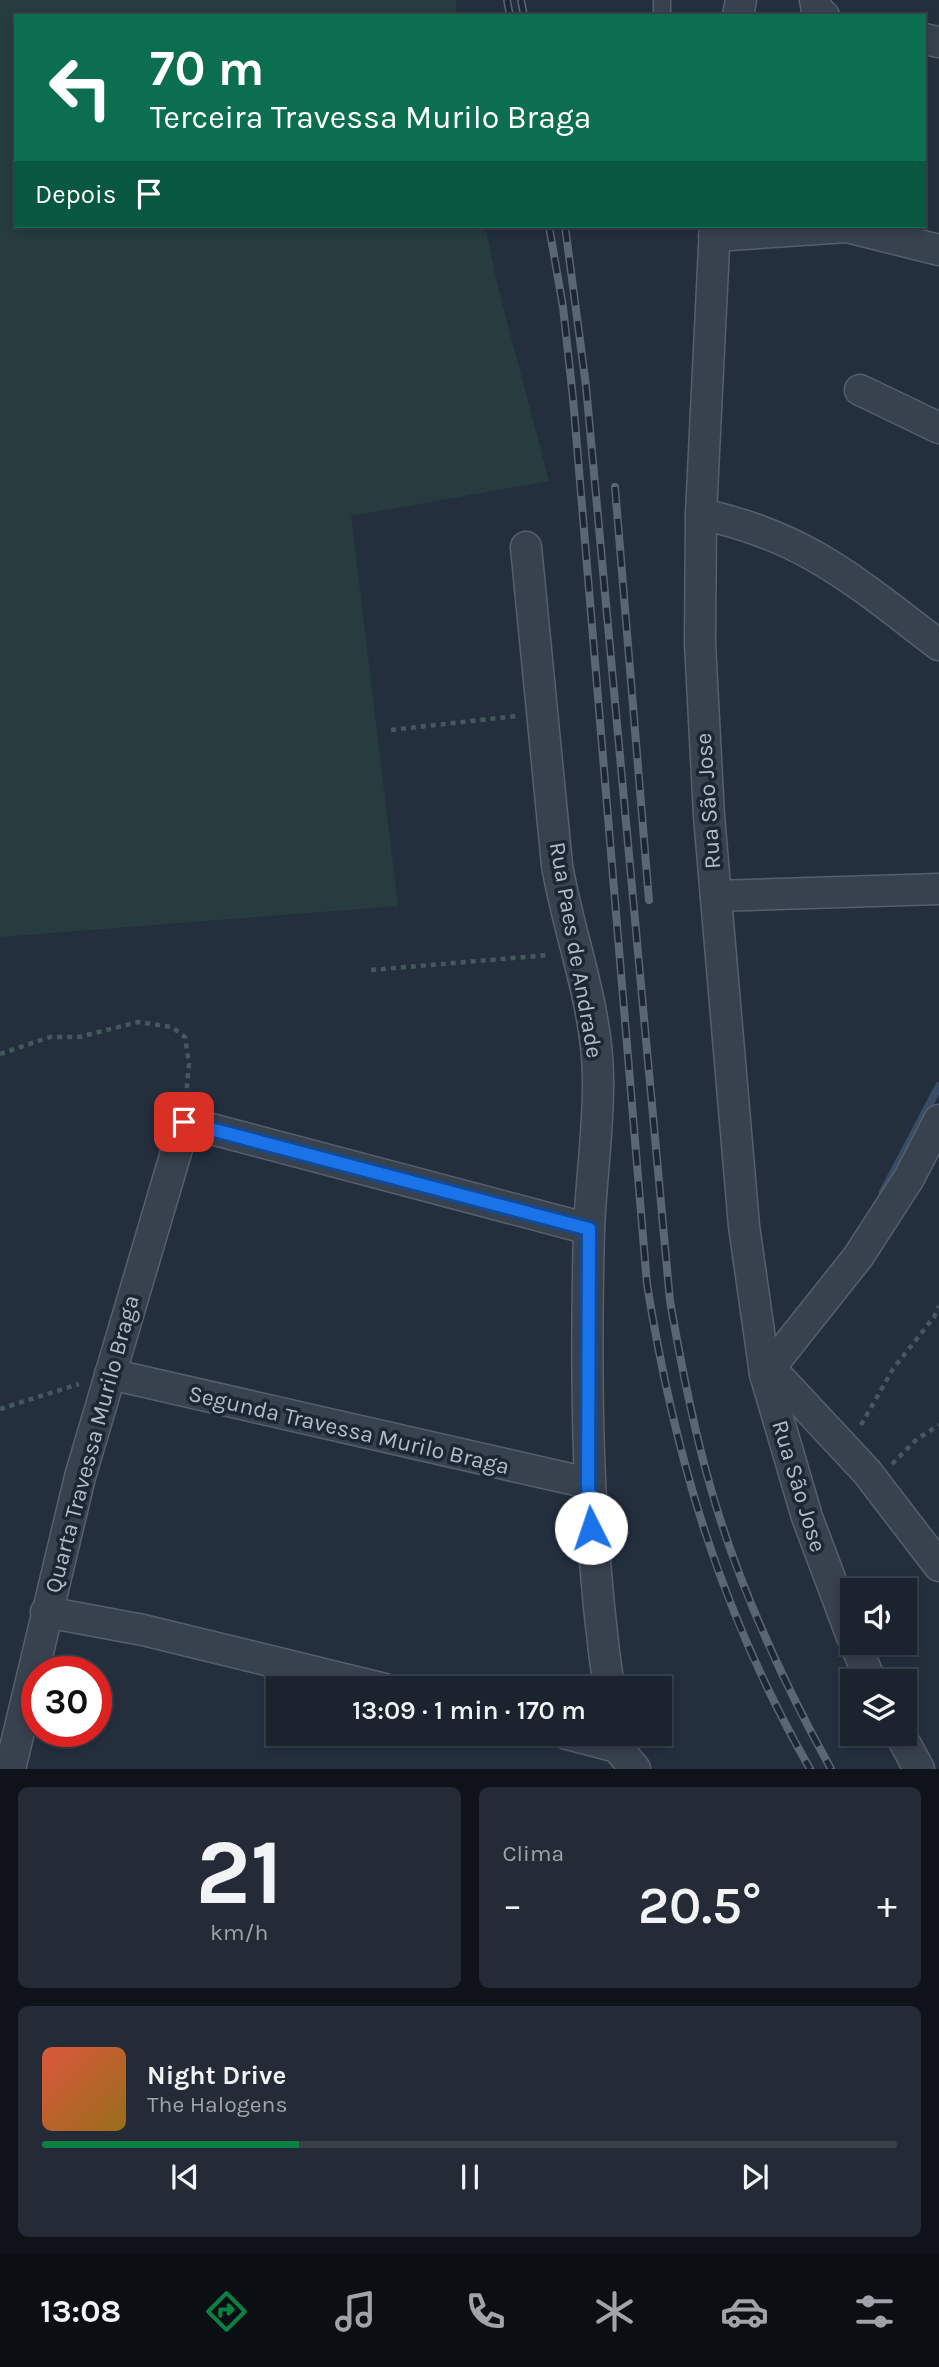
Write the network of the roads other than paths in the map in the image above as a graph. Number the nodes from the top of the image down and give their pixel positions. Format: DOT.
graph roads {
  1 [pos="778,228"];
  2 [pos="851,228"];
  3 [pos="709,229"];
  4 [pos="939,250"];
  5 [pos="860,390"];
  6 [pos="939,428"];
  7 [pos="701,514"];
  8 [pos="526,547"];
  9 [pos="939,645"];
  10 [pos="939,889"];
  11 [pos="716,896"];
  12 [pos="939,1120"];
  13 [pos="589,1229"];
  14 [pos="767,1371"];
  15 [pos="110,1374"];
  16 [pos="588,1483"];
  17 [pos="939,1566"];
  18 [pos="840,1605"];
  19 [pos="46,1612"];
  20 [pos="332,1676"];
  21 [pos="607,1676"];
  22 [pos="907,1746"];
  23 [pos="10,1769"];
  24 [pos="919,1769"];
  1 -- 3 [label="street"];
  2 -- 4 [label="street"];
  3 -- 7 [label="street, Rua São Jose"];
  5 -- 6 [label="street"];
  7 -- 9 [label="street"];
  7 -- 11 [label="street, Rua São Jose"];
  8 -- 13 [label="street, Rua Paes de Andrade"];
  10 -- 11 [label="street"];
  11 -- 14 [label="street, Rua São Jose"];
  12 -- 14 [label="street"];
  13 -- 15 [label="street, Quarta Travessa Murilo Braga"];
  13 -- 16 [label="street, Rua Paes de Andrade"];
  14 -- 17 [label="street"];
  14 -- 18 [label="street, Rua São Jose"];
  15 -- 16 [label="street, Segunda Travessa Murilo Braga"];
  15 -- 19 [label="street, Quarta Travessa Murilo Braga"];
  16 -- 21 [label="street, Rua Paes de Andrade"];
  19 -- 20 [label="street"];
  19 -- 23 [label="street, Quarta Travessa Murilo Braga"];
  22 -- 24 [label="street"];
}
